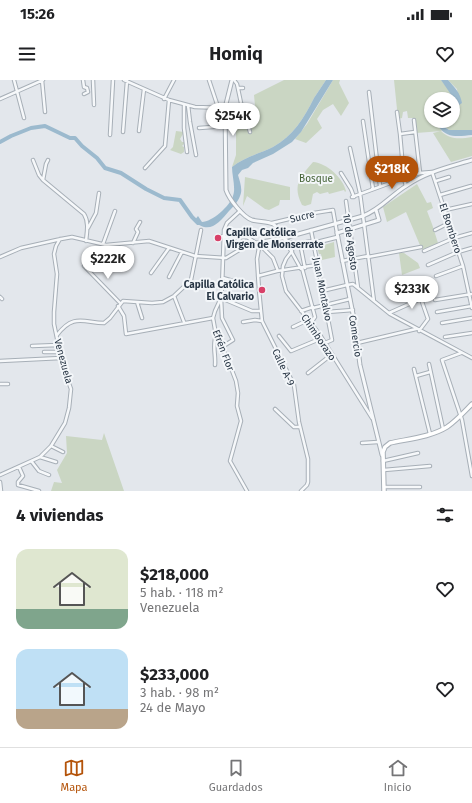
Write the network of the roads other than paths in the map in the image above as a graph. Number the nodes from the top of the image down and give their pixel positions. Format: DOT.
graph roads {
  1 [pos="14,80"];
  2 [pos="43,80"];
  3 [pos="83,80"];
  4 [pos="93,80"];
  5 [pos="113,80"];
  6 [pos="174,80"];
  7 [pos="209,80"];
  8 [pos="233,80"];
  9 [pos="126,81"];
  10 [pos="238,88"];
  11 [pos="242,88"];
  12 [pos="144,90"];
  13 [pos="17,91"];
  14 [pos="368,92"];
  15 [pos="84,94"];
  16 [pos="164,99"];
  17 [pos="0,100"];
  18 [pos="169,100"];
  19 [pos="184,104"];
  20 [pos="94,105"];
  21 [pos="188,105"];
  22 [pos="218,107"];
  23 [pos="214,108"];
  24 [pos="225,108"];
  25 [pos="46,112"];
  26 [pos="396,112"];
  27 [pos="24,118"];
  28 [pos="225,118"];
  29 [pos="414,120"];
  30 [pos="363,121"];
  31 [pos="226,126"];
  32 [pos="199,128"];
  33 [pos="139,131"];
  34 [pos="123,132"];
  35 [pos="250,132"];
  36 [pos="415,132"];
  37 [pos="400,134"];
  38 [pos="110,135"];
  39 [pos="350,148"];
  40 [pos="188,152"];
  41 [pos="196,155"];
  42 [pos="33,160"];
  43 [pos="48,160"];
  44 [pos="472,160"];
  45 [pos="145,168"];
  46 [pos="432,172"];
  47 [pos="341,173"];
  48 [pos="420,173"];
  49 [pos="449,177"];
  50 [pos="404,178"];
  51 [pos="43,180"];
  52 [pos="436,181"];
  53 [pos="380,186"];
  54 [pos="406,186"];
  55 [pos="471,186"];
  56 [pos="373,189"];
  57 [pos="99,193"];
  58 [pos="360,194"];
  59 [pos="440,195"];
  60 [pos="346,201"];
  61 [pos="472,204"];
  62 [pos="240,210"];
  63 [pos="333,210"];
  64 [pos="376,210"];
  65 [pos="445,210"];
  66 [pos="115,211"];
  67 [pos="363,216"];
  68 [pos="348,221"];
  69 [pos="140,222"];
  70 [pos="272,223"];
  71 [pos="449,223"];
  72 [pos="335,224"];
  73 [pos="364,225"];
  74 [pos="88,228"];
  75 [pos="350,229"];
  76 [pos="201,230"];
  77 [pos="311,230"];
  78 [pos="435,230"];
  79 [pos="337,233"];
  80 [pos="472,233"];
  81 [pos="219,236"];
  82 [pos="224,237"];
  83 [pos="338,237"];
  84 [pos="454,238"];
  85 [pos="60,239"];
  86 [pos="284,239"];
  87 [pos="86,241"];
  88 [pos="256,242"];
  89 [pos="314,242"];
  90 [pos="133,243"];
  91 [pos="300,243"];
  92 [pos="103,244"];
  93 [pos="261,245"];
  94 [pos="421,247"];
  95 [pos="169,248"];
  96 [pos="472,248"];
  97 [pos="424,251"];
  98 [pos="182,252"];
  99 [pos="292,252"];
  100 [pos="459,252"];
  101 [pos="195,256"];
  102 [pos="0,257"];
  103 [pos="368,257"];
  104 [pos="223,258"];
  105 [pos="354,258"];
  106 [pos="342,260"];
  107 [pos="318,265"];
  108 [pos="428,265"];
  109 [pos="84,266"];
  110 [pos="464,266"];
  111 [pos="303,268"];
  112 [pos="277,271"];
  113 [pos="282,271"];
  114 [pos="151,273"];
  115 [pos="258,276"];
  116 [pos="282,276"];
  117 [pos="436,276"];
  118 [pos="169,277"];
  119 [pos="223,278"];
  120 [pos="472,279"];
  121 [pos="467,280"];
  122 [pos="357,283"];
  123 [pos="247,285"];
  124 [pos="347,285"];
  125 [pos="360,289"];
  126 [pos="322,291"];
  127 [pos="471,294"];
  128 [pos="373,295"];
  129 [pos="174,296"];
  130 [pos="427,296"];
  131 [pos="221,298"];
  132 [pos="371,298"];
  133 [pos="350,299"];
  134 [pos="421,299"];
  135 [pos="435,300"];
  136 [pos="374,301"];
  137 [pos="137,302"];
  138 [pos="119,304"];
  139 [pos="326,305"];
  140 [pos="472,307"];
  141 [pos="313,308"];
  142 [pos="353,310"];
  143 [pos="261,311"];
  144 [pos="301,311"];
  145 [pos="327,312"];
  146 [pos="437,312"];
  147 [pos="389,313"];
  148 [pos="142,318"];
  149 [pos="213,318"];
  150 [pos="472,318"];
  151 [pos="308,320"];
  152 [pos="262,321"];
  153 [pos="184,322"];
  154 [pos="243,322"];
  155 [pos="311,323"];
  156 [pos="442,323"];
  157 [pos="293,327"];
  158 [pos="418,330"];
  159 [pos="472,333"];
  160 [pos="57,335"];
  161 [pos="216,335"];
  162 [pos="279,336"];
  163 [pos="445,337"];
  164 [pos="322,338"];
  165 [pos="325,342"];
  166 [pos="358,343"];
  167 [pos="58,345"];
  168 [pos="32,346"];
  169 [pos="222,347"];
  170 [pos="44,352"];
  171 [pos="60,352"];
  172 [pos="461,353"];
  173 [pos="332,355"];
  174 [pos="61,358"];
  175 [pos="472,358"];
  176 [pos="0,361"];
  177 [pos="429,364"];
  178 [pos="215,365"];
  179 [pos="414,369"];
  180 [pos="430,372"];
  181 [pos="308,373"];
  182 [pos="416,376"];
  183 [pos="0,384"];
  184 [pos="8,384"];
  185 [pos="369,404"];
  186 [pos="472,404"];
  187 [pos="364,405"];
  188 [pos="275,409"];
  189 [pos="460,416"];
  190 [pos="373,420"];
  191 [pos="300,427"];
  192 [pos="444,429"];
  193 [pos="430,434"];
  194 [pos="378,442"];
  195 [pos="362,443"];
  196 [pos="390,443"];
  197 [pos="51,446"];
  198 [pos="380,446"];
  199 [pos="63,452"];
  200 [pos="418,453"];
  201 [pos="40,457"];
  202 [pos="383,460"];
  203 [pos="32,462"];
  204 [pos="56,462"];
  205 [pos="430,466"];
  206 [pos="19,467"];
  207 [pos="384,470"];
  208 [pos="0,475"];
  209 [pos="49,475"];
  210 [pos="472,476"];
  211 [pos="0,482"];
  212 [pos="420,487"];
  213 [pos="384,489"];
  214 [pos="1,491"];
  215 [pos="39,491"];
  216 [pos="247,491"];
  217 [pos="301,491"];
  1 -- 13 [label="street"];
  2 -- 13 [label="street"];
  2 -- 25 [label="street"];
  3 -- 15 [label="street"];
  4 -- 20 [label="street"];
  5 -- 38 [label="street"];
  6 -- 16 [label="street"];
  7 -- 22 [label="street"];
  8 -- 10 [label="street"];
  8 -- 24 [label="street"];
  9 -- 12 [label="street"];
  9 -- 34 [label="street"];
  10 -- 11 [label="street"];
  10 -- 35 [label="street"];
  12 -- 16 [label="street"];
  12 -- 33 [label="street"];
  13 -- 17 [label="street"];
  13 -- 27 [label="street"];
  14 -- 53 [label="street"];
  16 -- 18 [label="street"];
  18 -- 19 [label="street"];
  18 -- 45 [label="street"];
  19 -- 21 [label="street"];
  19 -- 40 [label="street"];
  21 -- 23 [label="street"];
  21 -- 41 [label="street"];
  22 -- 23 [label="street"];
  22 -- 24 [label="street"];
  23 -- 28 [label="street"];
  24 -- 28 [label="street"];
  26 -- 37 [label="street"];
  28 -- 31 [label="street"];
  29 -- 36 [label="street"];
  30 -- 56 [label="street"];
  31 -- 32 [label="street"];
  31 -- 62 [label="street"];
  36 -- 37 [label="street"];
  36 -- 48 [label="street"];
  37 -- 50 [label="street"];
  39 -- 58 [label="street"];
  42 -- 51 [label="street"];
  43 -- 51 [label="street"];
  44 -- 46 [label="street"];
  46 -- 48 [label="street"];
  46 -- 52 [label="street, El Bombero"];
  46 -- 54 [label="street"];
  47 -- 58 [label="street"];
  48 -- 50 [label="street"];
  49 -- 52 [label="street"];
  50 -- 53 [label="street"];
  50 -- 54 [label="street"];
  51 -- 74 [label="street"];
  52 -- 59 [label="street, El Bombero"];
  53 -- 56 [label="street"];
  54 -- 64 [label="street"];
  55 -- 59 [label="street"];
  56 -- 58 [label="street"];
  57 -- 74 [label="street"];
  58 -- 67 [label="street"];
  59 -- 65 [label="street, El Bombero"];
  60 -- 68 [label="street, 10 de Agosto"];
  61 -- 65 [label="street"];
  62 -- 70 [label="street"];
  62 -- 82 [label="street, Efrén Flor"];
  63 -- 70 [label="street, Sucre"];
  63 -- 72 [label="street, Comercio"];
  64 -- 67 [label="street"];
  64 -- 73 [label="street"];
  65 -- 71 [label="street, El Bombero"];
  66 -- 92 [label="street"];
  67 -- 68 [label="street"];
  67 -- 73 [label="street"];
  68 -- 72 [label="street"];
  68 -- 75 [label="street, 10 de Agosto"];
  69 -- 90 [label="street"];
  70 -- 86 [label="street"];
  71 -- 78 [label="street"];
  71 -- 84 [label="street, El Bombero"];
  72 -- 77 [label="street"];
  72 -- 79 [label="street, Comercio"];
  73 -- 75 [label="street"];
  73 -- 103 [label="street"];
  74 -- 87 [label="street"];
  75 -- 79 [label="street"];
  75 -- 105 [label="street, 10 de Agosto"];
  76 -- 101 [label="street"];
  77 -- 86 [label="street"];
  77 -- 89 [label="street, Juan Montalvo"];
  79 -- 83 [label="street, Comercio"];
  80 -- 84 [label="street"];
  81 -- 82 [label="street"];
  82 -- 88 [label="street"];
  82 -- 104 [label="street, Efrén Flor"];
  83 -- 89 [label="street"];
  83 -- 106 [label="street, Comercio"];
  84 -- 97 [label="street"];
  84 -- 100 [label="street, El Bombero"];
  85 -- 87 [label="street"];
  85 -- 102 [label="street"];
  85 -- 160 [label="street, Venezuela"];
  86 -- 91 [label="street"];
  86 -- 93 [label="street"];
  86 -- 99 [label="street"];
  87 -- 92 [label="street"];
  88 -- 93 [label="street"];
  88 -- 104 [label="street"];
  89 -- 91 [label="street"];
  89 -- 107 [label="street, Juan Montalvo"];
  90 -- 92 [label="street"];
  90 -- 95 [label="street"];
  91 -- 111 [label="street"];
  93 -- 112 [label="street"];
  93 -- 115 [label="street, Calle A-9"];
  94 -- 103 [label="street"];
  95 -- 98 [label="street"];
  95 -- 114 [label="street"];
  96 -- 100 [label="street"];
  98 -- 101 [label="street"];
  98 -- 118 [label="street"];
  99 -- 111 [label="street"];
  99 -- 113 [label="street, Chimborazo"];
  100 -- 108 [label="street"];
  100 -- 110 [label="street, El Bombero"];
  101 -- 104 [label="street"];
  101 -- 129 [label="street"];
  103 -- 105 [label="street"];
  103 -- 128 [label="street"];
  104 -- 119 [label="street, Efrén Flor"];
  105 -- 106 [label="street"];
  105 -- 122 [label="street, 10 de Agosto"];
  106 -- 124 [label="street, Comercio"];
  107 -- 111 [label="street"];
  107 -- 126 [label="street, Juan Montalvo"];
  109 -- 138 [label="street"];
  110 -- 117 [label="street"];
  110 -- 121 [label="street, El Bombero"];
  111 -- 113 [label="street"];
  111 -- 141 [label="street"];
  112 -- 113 [label="street"];
  112 -- 115 [label="street"];
  112 -- 116 [label="street"];
  113 -- 116 [label="street, Chimborazo"];
  115 -- 143 [label="street, Calle A-9"];
  116 -- 144 [label="street, Chimborazo"];
  119 -- 123 [label="street"];
  119 -- 131 [label="street, Efrén Flor"];
  120 -- 121 [label="street"];
  121 -- 127 [label="street, El Bombero"];
  122 -- 124 [label="street"];
  122 -- 125 [label="street, 10 de Agosto"];
  124 -- 125 [label="street"];
  124 -- 126 [label="street"];
  124 -- 133 [label="street, Comercio"];
  125 -- 132 [label="street"];
  126 -- 139 [label="street, Juan Montalvo"];
  127 -- 135 [label="street"];
  127 -- 140 [label="street, El Bombero"];
  128 -- 132 [label="street"];
  128 -- 136 [label="street"];
  129 -- 137 [label="street"];
  129 -- 153 [label="street"];
  130 -- 134 [label="street"];
  131 -- 143 [label="street"];
  131 -- 149 [label="street, Efrén Flor"];
  131 -- 169 [label="street"];
  132 -- 136 [label="street"];
  133 -- 139 [label="street"];
  133 -- 142 [label="street, Comercio"];
  134 -- 147 [label="street"];
  134 -- 158 [label="street"];
  136 -- 147 [label="street"];
  137 -- 138 [label="street"];
  137 -- 148 [label="street"];
  138 -- 153 [label="street"];
  138 -- 160 [label="street"];
  139 -- 141 [label="street"];
  139 -- 145 [label="street, Juan Montalvo"];
  140 -- 146 [label="street"];
  141 -- 144 [label="street"];
  141 -- 155 [label="street"];
  142 -- 145 [label="street"];
  142 -- 166 [label="street, Comercio"];
  143 -- 152 [label="street, Calle A-9"];
  144 -- 151 [label="street, Chimborazo"];
  145 -- 165 [label="street, Juan Montalvo"];
  147 -- 158 [label="street"];
  149 -- 153 [label="street"];
  149 -- 161 [label="street, Efrén Flor"];
  150 -- 156 [label="street"];
  151 -- 155 [label="street, Chimborazo"];
  151 -- 157 [label="street"];
  152 -- 154 [label="street"];
  152 -- 191 [label="street, Calle A-9"];
  155 -- 164 [label="street, Chimborazo"];
  158 -- 166 [label="street"];
  158 -- 172 [label="street"];
  159 -- 163 [label="street"];
  160 -- 167 [label="street, Venezuela"];
  161 -- 169 [label="street, Efrén Flor"];
  161 -- 178 [label="street"];
  162 -- 164 [label="street"];
  164 -- 165 [label="street, Chimborazo"];
  165 -- 173 [label="street, Chimborazo"];
  166 -- 185 [label="street, Comercio"];
  167 -- 168 [label="street"];
  167 -- 171 [label="street, Venezuela"];
  169 -- 216 [label="street, Efrén Flor"];
  170 -- 171 [label="street"];
  171 -- 174 [label="street, Venezuela"];
  172 -- 175 [label="street"];
  172 -- 189 [label="street"];
  173 -- 181 [label="street"];
  173 -- 187 [label="street, Chimborazo"];
  174 -- 176 [label="street"];
  174 -- 197 [label="street, Venezuela"];
  177 -- 180 [label="street"];
  179 -- 182 [label="street"];
  180 -- 182 [label="street"];
  180 -- 192 [label="street"];
  182 -- 193 [label="street"];
  183 -- 184 [label="street"];
  185 -- 187 [label="street"];
  185 -- 190 [label="street, Comercio"];
  186 -- 189 [label="main road"];
  187 -- 190 [label="street, Chimborazo"];
  188 -- 191 [label="street"];
  189 -- 192 [label="main road"];
  189 -- 210 [label="street"];
  190 -- 194 [label="street, Comercio"];
  191 -- 217 [label="street, Calle A-9"];
  192 -- 193 [label="main road"];
  193 -- 196 [label="main road"];
  194 -- 195 [label="street"];
  194 -- 198 [label="street, Comercio"];
  196 -- 198 [label="street"];
  196 -- 202 [label="main road"];
  197 -- 199 [label="street"];
  197 -- 201 [label="street, Venezuela"];
  198 -- 202 [label="street, Comercio"];
  200 -- 202 [label="street"];
  201 -- 203 [label="street, Venezuela"];
  201 -- 204 [label="street"];
  202 -- 207 [label="main road"];
  203 -- 206 [label="street, Venezuela"];
  203 -- 209 [label="street"];
  205 -- 207 [label="street"];
  206 -- 208 [label="street, Venezuela"];
  206 -- 215 [label="street"];
  207 -- 213 [label="main road"];
  211 -- 214 [label="street"];
  212 -- 213 [label="street"];
}
